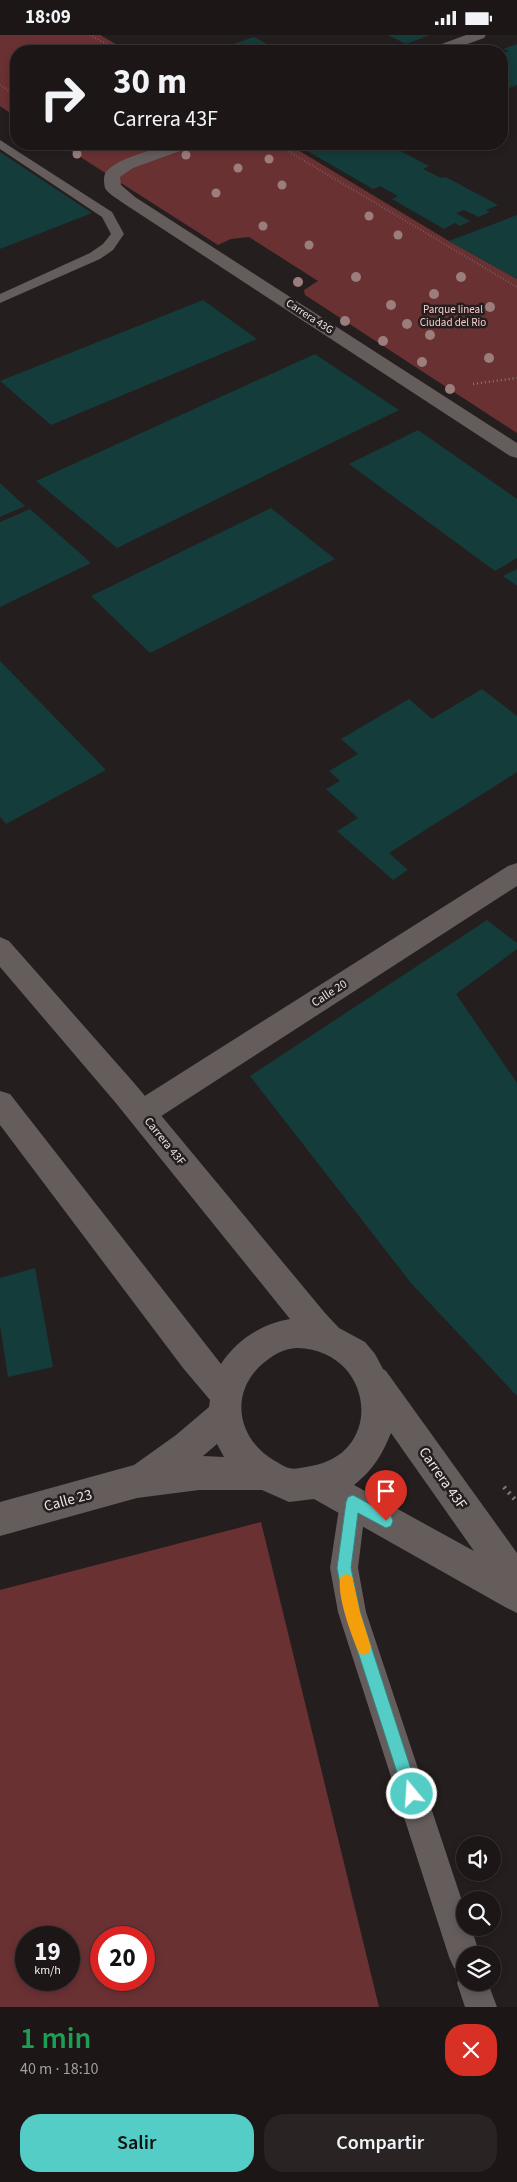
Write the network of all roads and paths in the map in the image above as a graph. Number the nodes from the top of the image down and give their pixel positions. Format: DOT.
graph roads {
  1 [pos="90,35"];
  2 [pos="479,35"];
  3 [pos="108,45"];
  4 [pos="452,45"];
  5 [pos="0,144"];
  6 [pos="168,150"];
  7 [pos="286,150"];
  8 [pos="517,287"];
  9 [pos="0,299"];
  10 [pos="517,378"];
  11 [pos="470,385"];
  12 [pos="517,452"];
  13 [pos="517,873"];
  14 [pos="0,948"];
  15 [pos="0,1103"];
  16 [pos="142,1113"];
  17 [pos="327,1337"];
  18 [pos="368,1373"];
  19 [pos="225,1404"];
  20 [pos="261,1474"];
  21 [pos="137,1481"];
  22 [pos="318,1483"];
  23 [pos="353,1502"];
  24 [pos="0,1519"];
  25 [pos="517,1583"];
  26 [pos="517,1595"];
  27 [pos="461,1946"];
  28 [pos="476,1991"];
  29 [pos="481,2007"];
  1 -- 3 [label="path"];
  2 -- 4 [label="street"];
  5 -- 9 [label="lane"];
  6 -- 12 [label="street, Carrera 43G"];
  7 -- 8 [label="path"];
  10 -- 11 [label="path"];
  13 -- 16 [label="street, Calle 20"];
  14 -- 16 [label="street, Carrera 43F"];
  15 -- 19 [label="street"];
  16 -- 17 [label="street, Carrera 43F"];
  17 -- 18 [label="street"];
  17 -- 19 [label="street"];
  18 -- 22 [label="street"];
  18 -- 25 [label="street, Carrera 43F"];
  19 -- 20 [label="street"];
  19 -- 21 [label="street, Calle 23"];
  20 -- 21 [label="street, Calle 23"];
  20 -- 22 [label="street"];
  21 -- 24 [label="street, Calle 23"];
  22 -- 23 [label="street"];
  23 -- 26 [label="street"];
  23 -- 27 [label="lane"];
  28 -- 29 [label="lane"];
}
